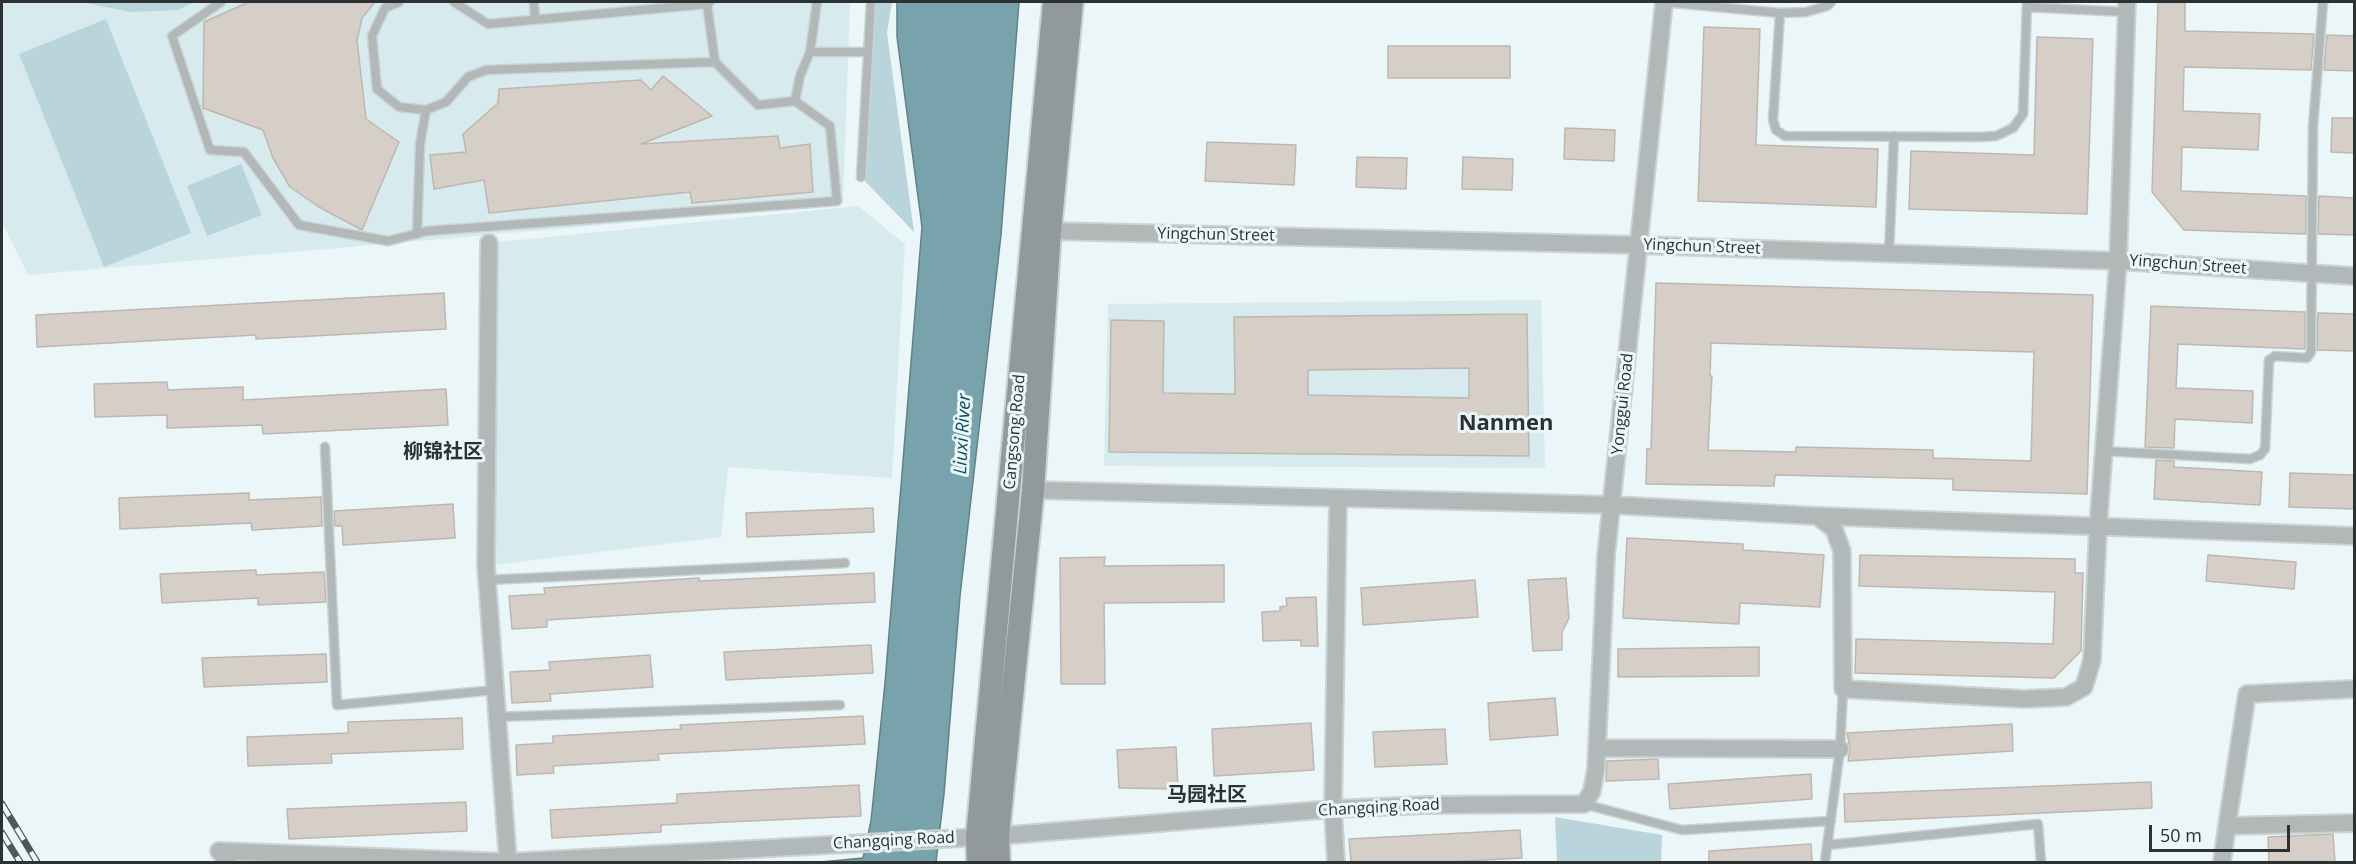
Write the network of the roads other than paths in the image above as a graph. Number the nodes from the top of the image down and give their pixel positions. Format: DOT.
graph roads {
  1 [pos="221,2"];
  2 [pos="399,2"];
  3 [pos="454,2"];
  4 [pos="534,2"];
  5 [pos="817,2"];
  6 [pos="871,2"];
  7 [pos="1054,2"];
  8 [pos="1072,2"];
  9 [pos="1664,2"];
  10 [pos="1831,2"];
  11 [pos="2323,2"];
  12 [pos="709,3"];
  13 [pos="2027,4"];
  14 [pos="2127,7"];
  15 [pos="1780,13"];
  16 [pos="535,20"];
  17 [pos="868,51"];
  18 [pos="810,52"];
  19 [pos="715,62"];
  20 [pos="795,101"];
  21 [pos="426,110"];
  22 [pos="1894,136"];
  23 [pos="861,177"];
  24 [pos="1050,231"];
  25 [pos="417,234"];
  26 [pos="489,243"];
  27 [pos="1639,245"];
  28 [pos="1889,253"];
  29 [pos="2118,261"];
  30 [pos="2311,273"];
  31 [pos="2355,276"];
  32 [pos="325,447"];
  33 [pos="2103,451"];
  34 [pos="1033,490"];
  35 [pos="1338,498"];
  36 [pos="1612,505"];
  37 [pos="1817,516"];
  38 [pos="2098,528"];
  39 [pos="2355,536"];
  40 [pos="845,563"];
  41 [pos="487,580"];
  42 [pos="1843,689"];
  43 [pos="2355,689"];
  44 [pos="495,690"];
  45 [pos="840,705"];
  46 [pos="497,717"];
  47 [pos="1598,748"];
  48 [pos="1840,749"];
  49 [pos="1584,804"];
  50 [pos="1333,809"];
  51 [pos="1831,821"];
  52 [pos="2355,823"];
  53 [pos="2227,826"];
  54 [pos="980,836"];
  55 [pos="1827,845"];
  56 [pos="228,862"];
  57 [pos="508,862"];
  58 [pos="978,862"];
  59 [pos="999,862"];
  60 [pos="1336,862"];
  61 [pos="1825,862"];
  62 [pos="2041,862"];
  63 [pos="2222,862"];
  1 -- 25 [label="lane"];
  2 -- 21 [label="lane"];
  3 -- 16 [label="lane"];
  4 -- 16 [label="lane"];
  5 -- 18 [label="lane"];
  6 -- 17 [label="lane"];
  7 -- 54 [label="main road, Cangsong Road"];
  8 -- 24 [label="main road, Cangsong Road"];
  9 -- 15 [label="lane"];
  9 -- 27 [label="street, Yonggui Road"];
  10 -- 15 [label="lane"];
  11 -- 30 [label="lane"];
  12 -- 16 [label="lane"];
  12 -- 19 [label="lane"];
  13 -- 14 [label="lane"];
  13 -- 22 [label="lane"];
  14 -- 29 [label="street"];
  15 -- 22 [label="lane"];
  17 -- 18 [label="lane"];
  17 -- 23 [label="lane"];
  18 -- 20 [label="lane"];
  19 -- 20 [label="lane"];
  19 -- 21 [label="lane"];
  20 -- 25 [label="lane"];
  21 -- 25 [label="lane"];
  22 -- 28 [label="lane"];
  24 -- 27 [label="street, Yingchun Street"];
  24 -- 34 [label="main road, Cangsong Road"];
  26 -- 41 [label="street"];
  27 -- 28 [label="street, Yingchun Street"];
  27 -- 36 [label="street, Yonggui Road"];
  28 -- 29 [label="street, Yingchun Street"];
  29 -- 30 [label="street, Yingchun Street"];
  29 -- 33 [label="street"];
  30 -- 31 [label="street, Yingchun Street"];
  30 -- 33 [label="lane"];
  32 -- 44 [label="lane"];
  33 -- 38 [label="street"];
  34 -- 35 [label="street"];
  34 -- 54 [label="main road, Cangsong Road"];
  35 -- 36 [label="street"];
  35 -- 50 [label="street"];
  36 -- 37 [label="street"];
  36 -- 47 [label="street, Yonggui Road"];
  37 -- 38 [label="street"];
  37 -- 42 [label="street"];
  38 -- 39 [label="street"];
  38 -- 42 [label="street"];
  40 -- 41 [label="lane"];
  41 -- 44 [label="street"];
  42 -- 48 [label="lane"];
  43 -- 53 [label="street"];
  44 -- 46 [label="street"];
  45 -- 46 [label="lane"];
  46 -- 57 [label="street"];
  47 -- 48 [label="street"];
  47 -- 49 [label="street, Yonggui Road"];
  48 -- 51 [label="lane"];
  49 -- 50 [label="street, Changqing Road"];
  49 -- 51 [label="lane"];
  50 -- 54 [label="street, Changqing Road"];
  50 -- 60 [label="street"];
  51 -- 55 [label="lane"];
  52 -- 53 [label="street"];
  53 -- 63 [label="street"];
  54 -- 57 [label="street, Changqing Road"];
  54 -- 58 [label="main road, Cangsong Road"];
  54 -- 59 [label="main road, Cangsong Road"];
  55 -- 61 [label="lane"];
  55 -- 62 [label="lane"];
  56 -- 57 [label="street, Changqing Road"];
}
